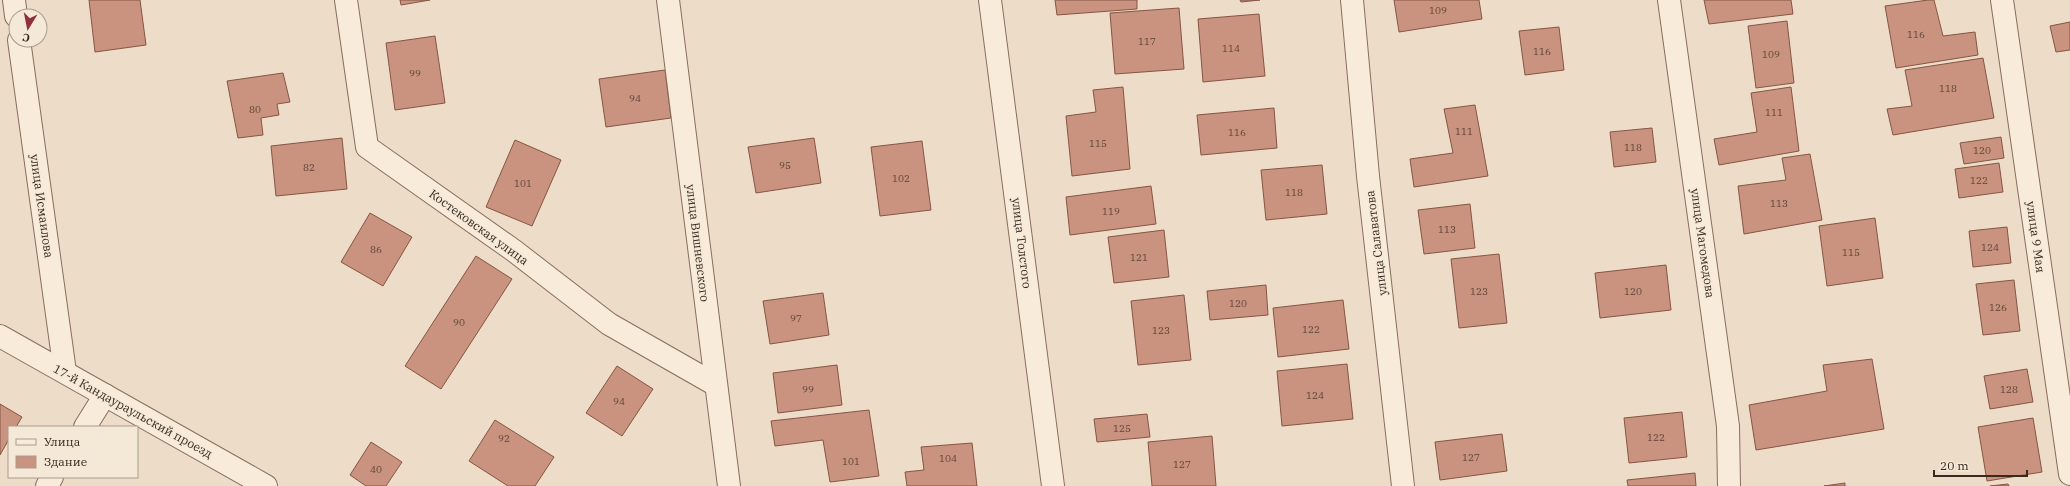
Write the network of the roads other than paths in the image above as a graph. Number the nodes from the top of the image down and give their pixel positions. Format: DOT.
graph roads {
  1 [pos="346,0"];
  2 [pos="668,0"];
  3 [pos="990,0"];
  4 [pos="1352,0"];
  5 [pos="1669,0"];
  6 [pos="2002,0"];
  7 [pos="20,48"];
  8 [pos="0,336"];
  9 [pos="65,372"];
  10 [pos="716,385"];
  11 [pos="106,395"];
  12 [pos="86,426"];
  13 [pos="2070,474"];
  14 [pos="266,486"];
  15 [pos="729,486"];
  16 [pos="1053,486"];
  17 [pos="1404,486"];
  18 [pos="1729,486"];
  1 -- 10 [label="street, Костековская улица"];
  2 -- 10 [label="street, улица Вишневского"];
  3 -- 16 [label="street, улица Толстого"];
  4 -- 17 [label="street, улица Салаватова"];
  5 -- 18 [label="street, улица Магомедова"];
  6 -- 13 [label="street, улица 9 Мая"];
  7 -- 9 [label="street, улица Исмаилова"];
  8 -- 9 [label="street, 17-й Кандаураульский проезд"];
  9 -- 11 [label="street, 17-й Кандаураульский проезд"];
  10 -- 15 [label="street, улица Вишневского"];
  11 -- 12 [label="street"];
  11 -- 14 [label="street, 17-й Кандаураульский проезд"];
}
